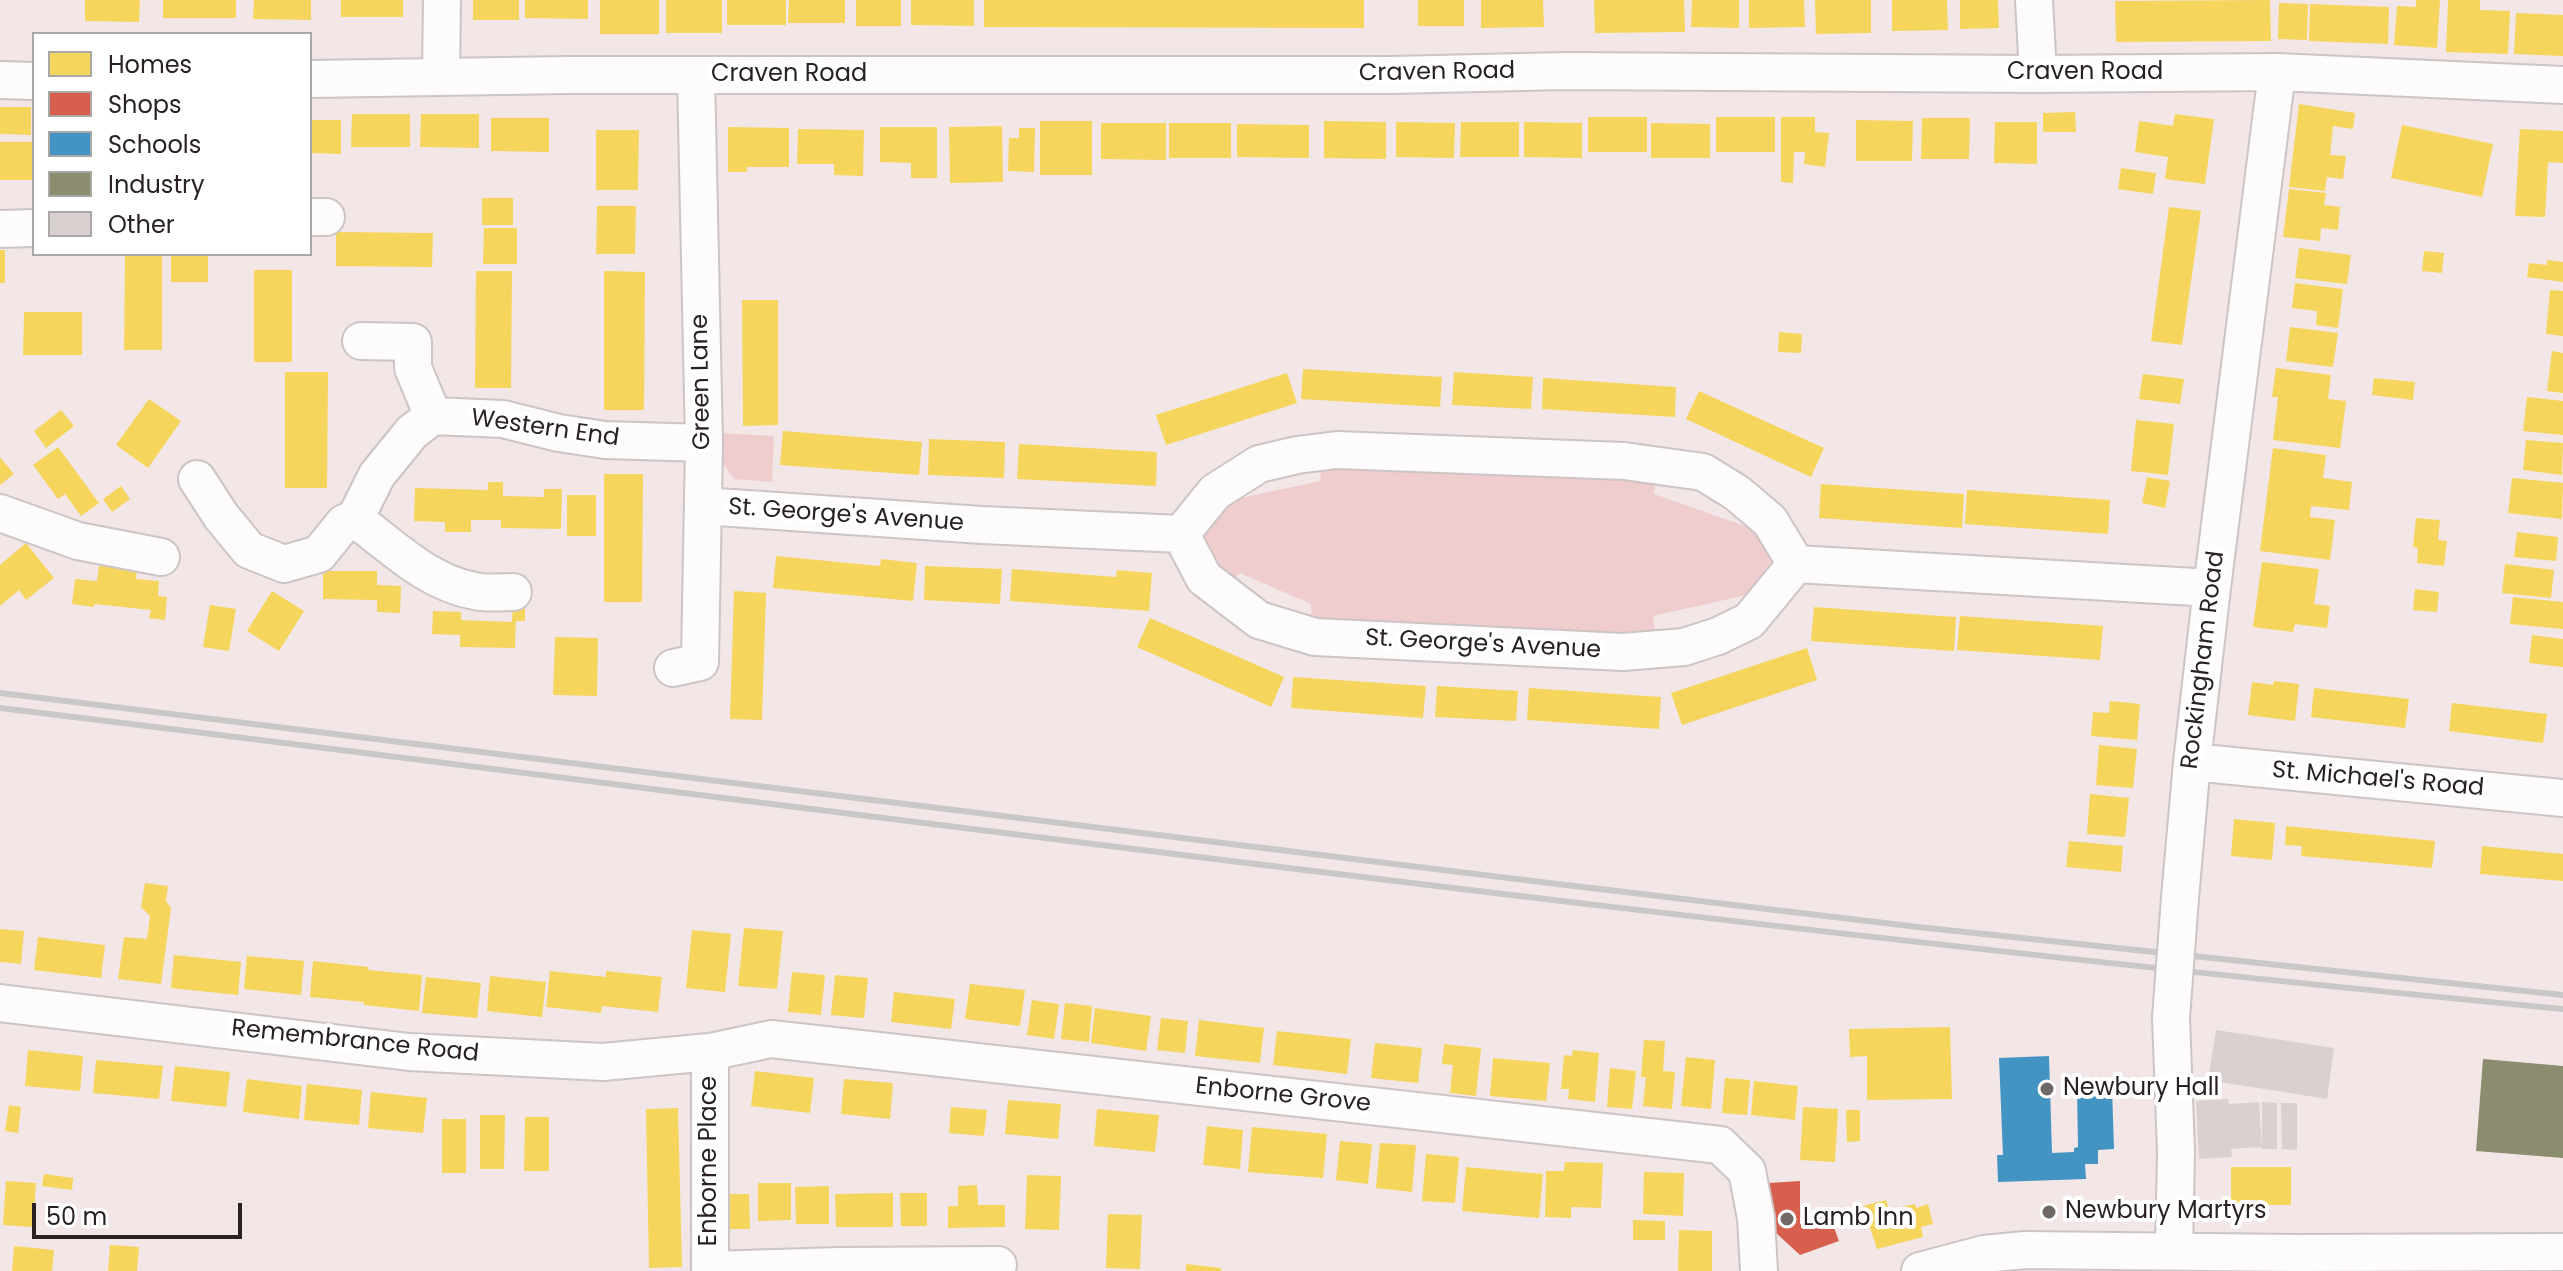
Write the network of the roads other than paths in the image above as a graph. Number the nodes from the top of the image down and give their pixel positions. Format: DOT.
graph roads {
  1 [pos="442,0"];
  2 [pos="2034,0"];
  3 [pos="2277,72"];
  4 [pos="2038,74"];
  5 [pos="696,75"];
  6 [pos="441,76"];
  7 [pos="312,79"];
  8 [pos="0,80"];
  9 [pos="32,81"];
  10 [pos="2563,85"];
  11 [pos="32,228"];
  12 [pos="0,229"];
  13 [pos="361,341"];
  14 [pos="433,416"];
  15 [pos="704,443"];
  16 [pos="197,479"];
  17 [pos="703,506"];
  18 [pos="0,513"];
  19 [pos="355,519"];
  20 [pos="1181,534"];
  21 [pos="161,557"];
  22 [pos="1796,564"];
  23 [pos="2212,588"];
  24 [pos="513,592"];
  25 [pos="673,668"];
  26 [pos="2192,762"];
  27 [pos="2563,798"];
  28 [pos="0,1003"];
  29 [pos="710,1052"];
  30 [pos="2174,1251"];
  31 [pos="2563,1252"];
  32 [pos="2308,1259"];
  33 [pos="998,1265"];
  34 [pos="710,1270"];
  35 [pos="1759,1271"];
  36 [pos="1920,1271"];
  1 -- 6 [label="street"];
  2 -- 4 [label="street"];
  3 -- 4 [label="street, Craven Road"];
  3 -- 10 [label="street, Craven Road"];
  3 -- 23 [label="street, Rockingham Road"];
  4 -- 5 [label="street, Craven Road"];
  5 -- 6 [label="street, Craven Road"];
  5 -- 15 [label="street, Green Lane"];
  6 -- 7 [label="street, Craven Road"];
  8 -- 9 [label="street"];
  11 -- 12 [label="street"];
  13 -- 14 [label="street"];
  14 -- 15 [label="street, Western End"];
  14 -- 19 [label="street"];
  15 -- 17 [label="street, Green Lane"];
  16 -- 19 [label="street"];
  17 -- 20 [label="street, St. George's Avenue"];
  17 -- 25 [label="street, Green Lane"];
  18 -- 21 [label="street"];
  19 -- 24 [label="street"];
  20 -- 22 [label="street"];
  20 -- 22 [label="street, St. George's Avenue"];
  22 -- 23 [label="street"];
  23 -- 26 [label="street, Rockingham Road"];
  26 -- 27 [label="street, St. Michael's Road"];
  26 -- 30 [label="street, Rockingham Road, bridge"];
  28 -- 29 [label="street, Remembrance Road"];
  29 -- 34 [label="street, Enborne Place"];
  29 -- 35 [label="street, Enborne Grove"];
  30 -- 32 [label="street"];
  30 -- 36 [label="street"];
  31 -- 32 [label="street"];
  33 -- 34 [label="street"];
}
